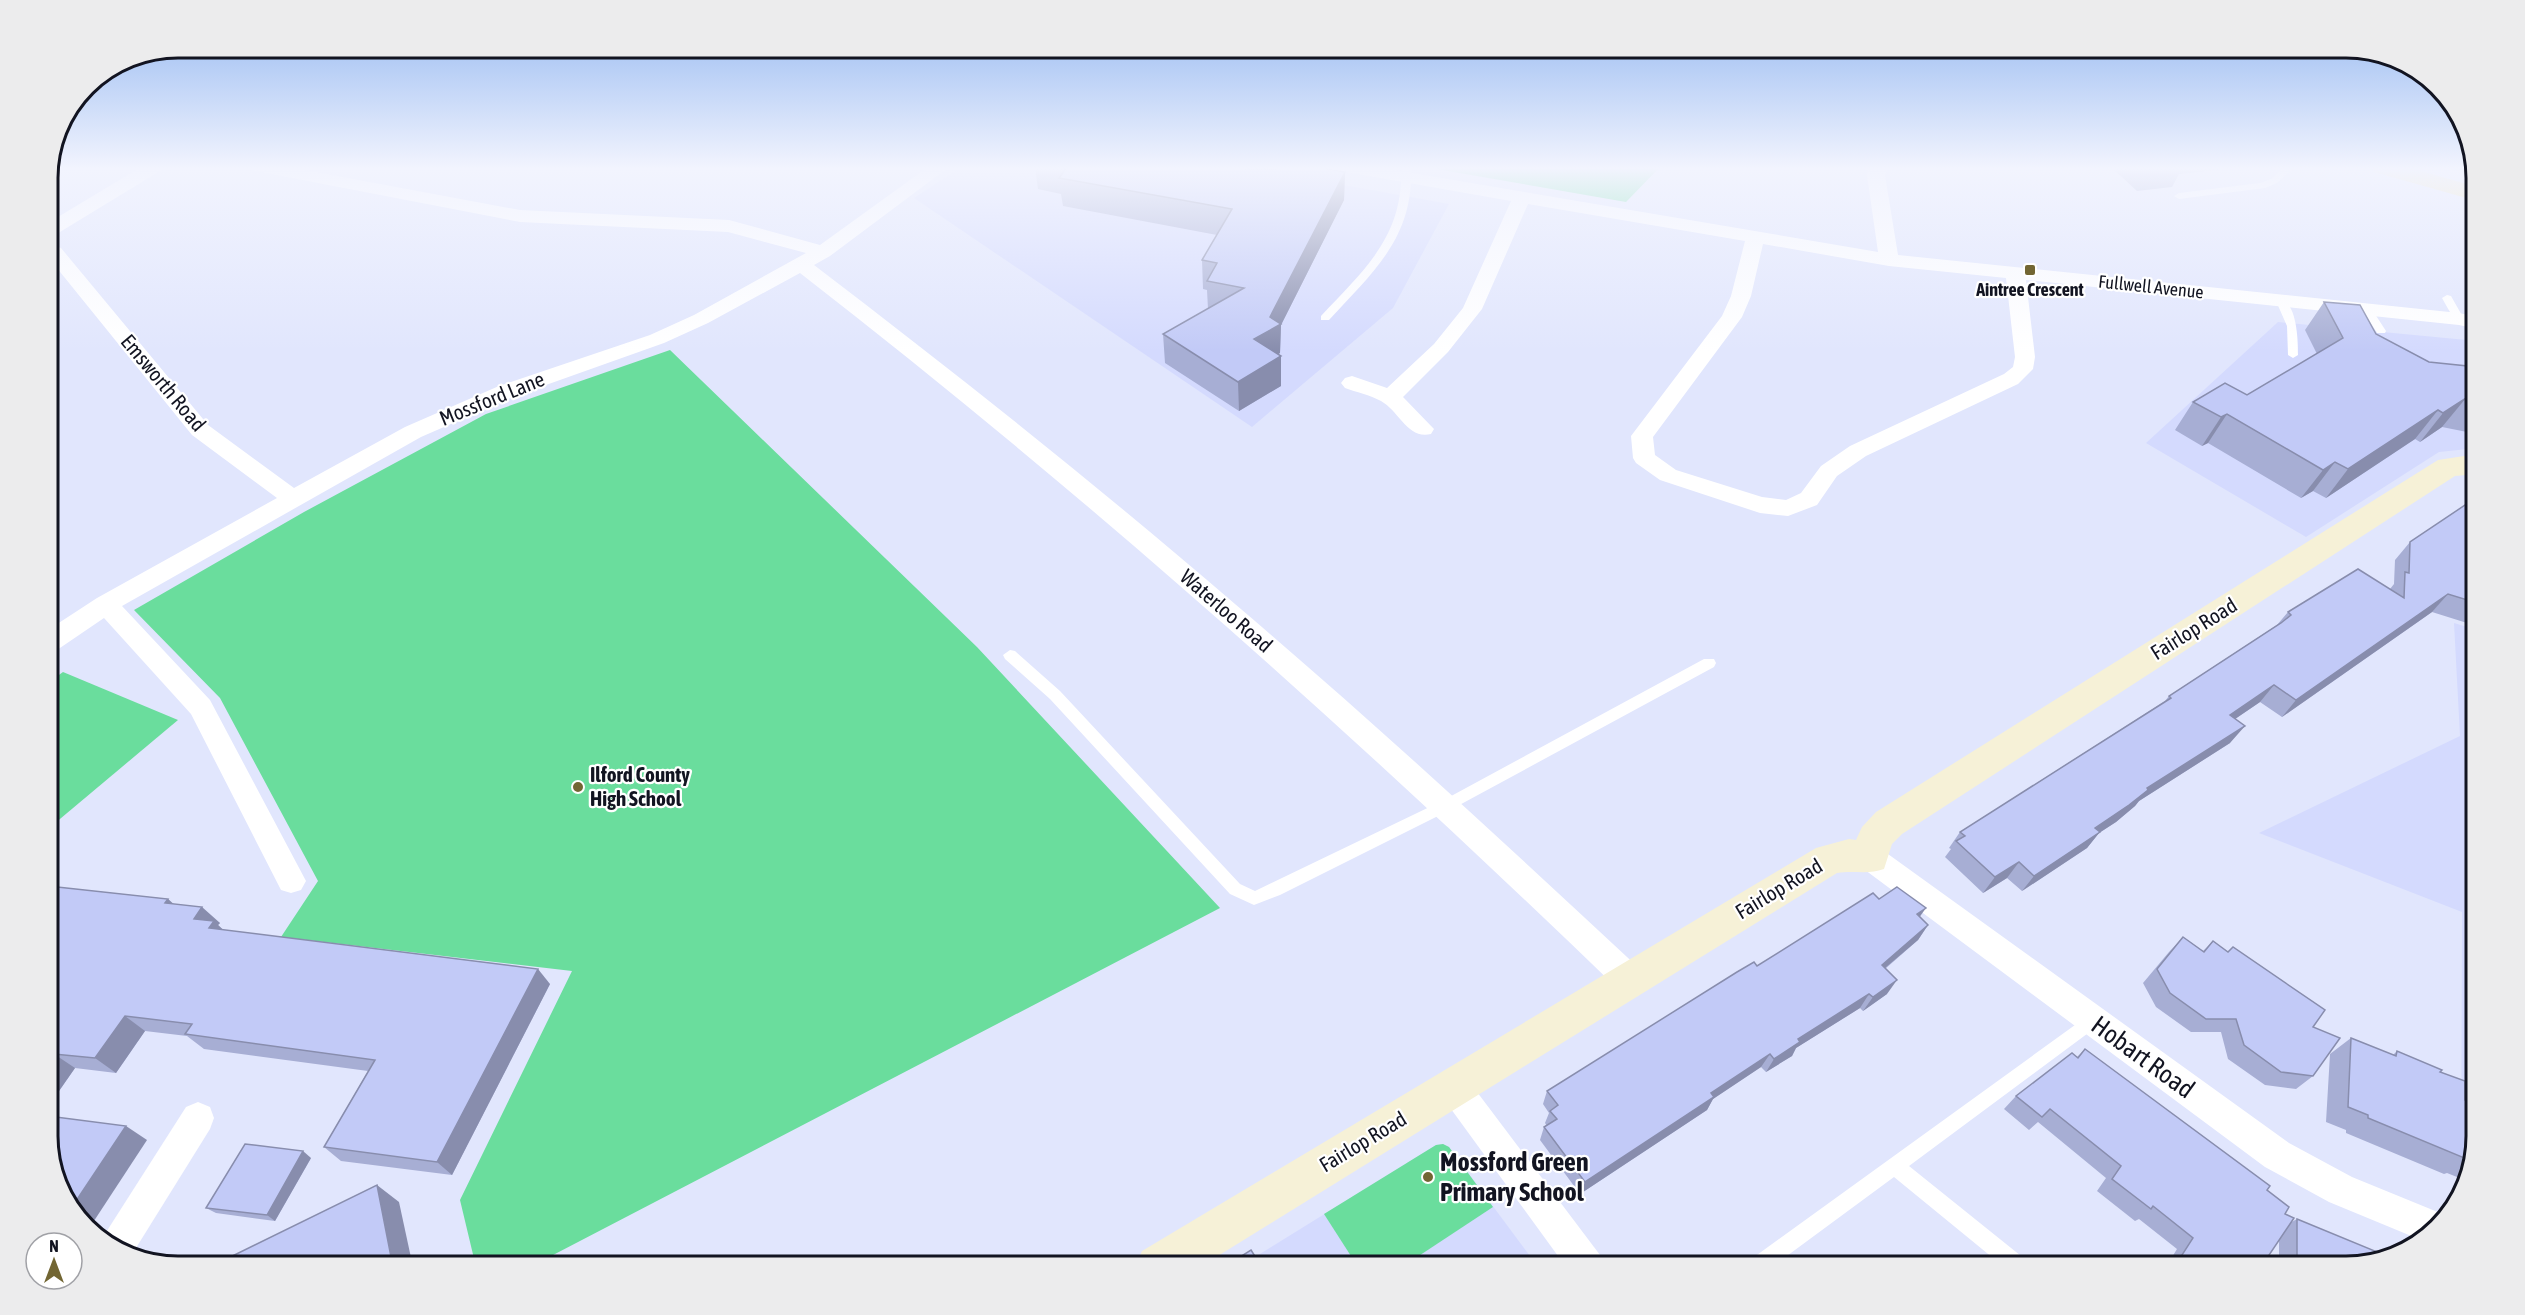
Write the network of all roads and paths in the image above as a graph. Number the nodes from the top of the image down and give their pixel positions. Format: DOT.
graph roads {
  1 [pos="738,228"];
  2 [pos="856,228"];
  3 [pos="1396,228"];
  4 [pos="1508,228"];
  5 [pos="1700,228"];
  6 [pos="1884,228"];
  7 [pos="1755,238"];
  8 [pos="823,252"];
  9 [pos="59,258"];
  10 [pos="1889,260"];
  11 [pos="802,265"];
  12 [pos="2015,273"];
  13 [pos="2447,298"];
  14 [pos="2281,301"];
  15 [pos="2367,310"];
  16 [pos="2466,315"];
  17 [pos="1324,318"];
  18 [pos="2466,320"];
  19 [pos="2380,331"];
  20 [pos="2293,355"];
  21 [pos="1352,383"];
  22 [pos="1390,397"];
  23 [pos="1424,429"];
  24 [pos="2466,465"];
  25 [pos="293,499"];
  26 [pos="106,604"];
  27 [pos="59,636"];
  28 [pos="1010,655"];
  29 [pos="1709,663"];
  30 [pos="1447,805"];
  31 [pos="1871,858"];
  32 [pos="291,881"];
  33 [pos="1630,980"];
  34 [pos="2093,1020"];
  35 [pos="1454,1087"];
  36 [pos="198,1118"];
  37 [pos="1895,1166"];
  38 [pos="2428,1225"];
  39 [pos="120,1241"];
  40 [pos="1176,1256"];
  41 [pos="1580,1256"];
  42 [pos="1772,1256"];
  43 [pos="2005,1256"];
  1 -- 8 [label="street"];
  2 -- 8 [label="street, Mossford Lane"];
  3 -- 17 [label="lane"];
  4 -- 22 [label="street"];
  5 -- 7 [label="street, Fullwell Avenue"];
  6 -- 10 [label="street"];
  7 -- 10 [label="street, Fullwell Avenue"];
  7 -- 12 [label="street"];
  8 -- 11 [label="street, Mossford Lane"];
  9 -- 25 [label="street, Emsworth Road"];
  10 -- 12 [label="street, Fullwell Avenue"];
  11 -- 25 [label="street, Mossford Lane"];
  11 -- 30 [label="street, Waterloo Road"];
  12 -- 14 [label="street, Fullwell Avenue"];
  13 -- 16 [label="lane"];
  14 -- 15 [label="street, Fullwell Avenue"];
  14 -- 20 [label="lane"];
  15 -- 18 [label="street, Fullwell Avenue"];
  15 -- 19 [label="lane"];
  21 -- 22 [label="street"];
  22 -- 23 [label="street"];
  24 -- 31 [label="street, Fairlop Road"];
  25 -- 26 [label="street, Mossford Lane"];
  26 -- 27 [label="street, Mossford Lane"];
  26 -- 32 [label="street"];
  28 -- 30 [label="lane"];
  29 -- 30 [label="lane"];
  30 -- 33 [label="street, Waterloo Road"];
  31 -- 33 [label="street, Fairlop Road"];
  31 -- 34 [label="street, Hobart Road"];
  33 -- 35 [label="street, Fairlop Road"];
  34 -- 37 [label="lane"];
  34 -- 38 [label="street, Hobart Road"];
  35 -- 40 [label="street, Fairlop Road"];
  35 -- 41 [label="street"];
  36 -- 39 [label="street"];
  37 -- 42 [label="lane"];
  37 -- 43 [label="lane"];
}
